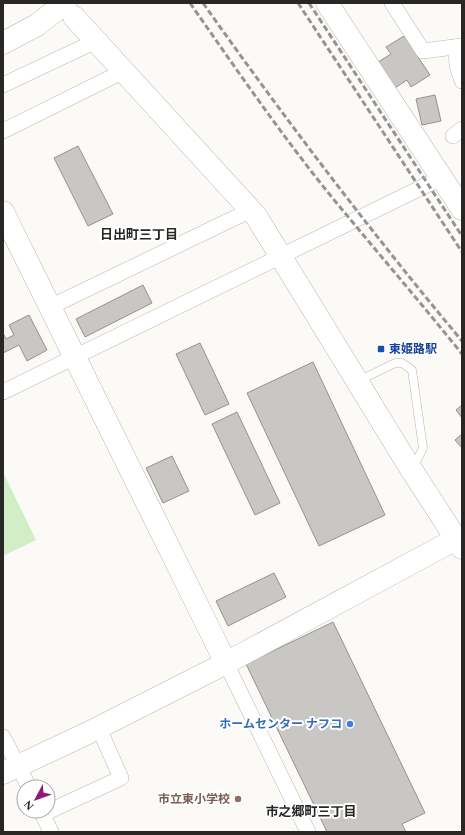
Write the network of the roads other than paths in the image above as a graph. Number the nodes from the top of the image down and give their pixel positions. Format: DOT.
graph roads {
  1 [pos="327,3"];
  2 [pos="392,3"];
  3 [pos="69,10"];
  4 [pos="96,41"];
  5 [pos="3,43"];
  6 [pos="459,46"];
  7 [pos="124,71"];
  8 [pos="462,81"];
  9 [pos="3,85"];
  10 [pos="3,131"];
  11 [pos="441,178"];
  12 [pos="462,209"];
  13 [pos="251,210"];
  14 [pos="3,212"];
  15 [pos="282,256"];
  16 [pos="50,307"];
  17 [pos="74,357"];
  18 [pos="358,381"];
  19 [pos="3,392"];
  20 [pos="409,466"];
  21 [pos="460,542"];
  22 [pos="226,663"];
  23 [pos="98,726"];
  24 [pos="3,736"];
  25 [pos="10,770"];
  26 [pos="20,779"];
  27 [pos="56,807"];
  28 [pos="45,819"];
  29 [pos="51,832"];
  30 [pos="308,832"];
  1 -- 11 [label="street"];
  2 -- 6 [label="street"];
  3 -- 4 [label="street"];
  3 -- 5 [label="street"];
  4 -- 7 [label="street"];
  4 -- 9 [label="street"];
  6 -- 8 [label="street"];
  7 -- 10 [label="street"];
  7 -- 13 [label="street"];
  11 -- 12 [label="street"];
  11 -- 15 [label="street"];
  13 -- 15 [label="street"];
  13 -- 16 [label="street"];
  14 -- 16 [label="street"];
  15 -- 17 [label="street"];
  15 -- 18 [label="street"];
  16 -- 17 [label="street"];
  17 -- 19 [label="street"];
  17 -- 22 [label="street"];
  18 -- 20 [label="street"];
  18 -- 20 [label="lane"];
  20 -- 21 [label="street"];
  21 -- 22 [label="street"];
  22 -- 23 [label="street"];
  22 -- 30 [label="street"];
  23 -- 25 [label="street"];
  23 -- 27 [label="street"];
  24 -- 25 [label="street"];
  25 -- 26 [label="street"];
  28 -- 29 [label="street"];
}
